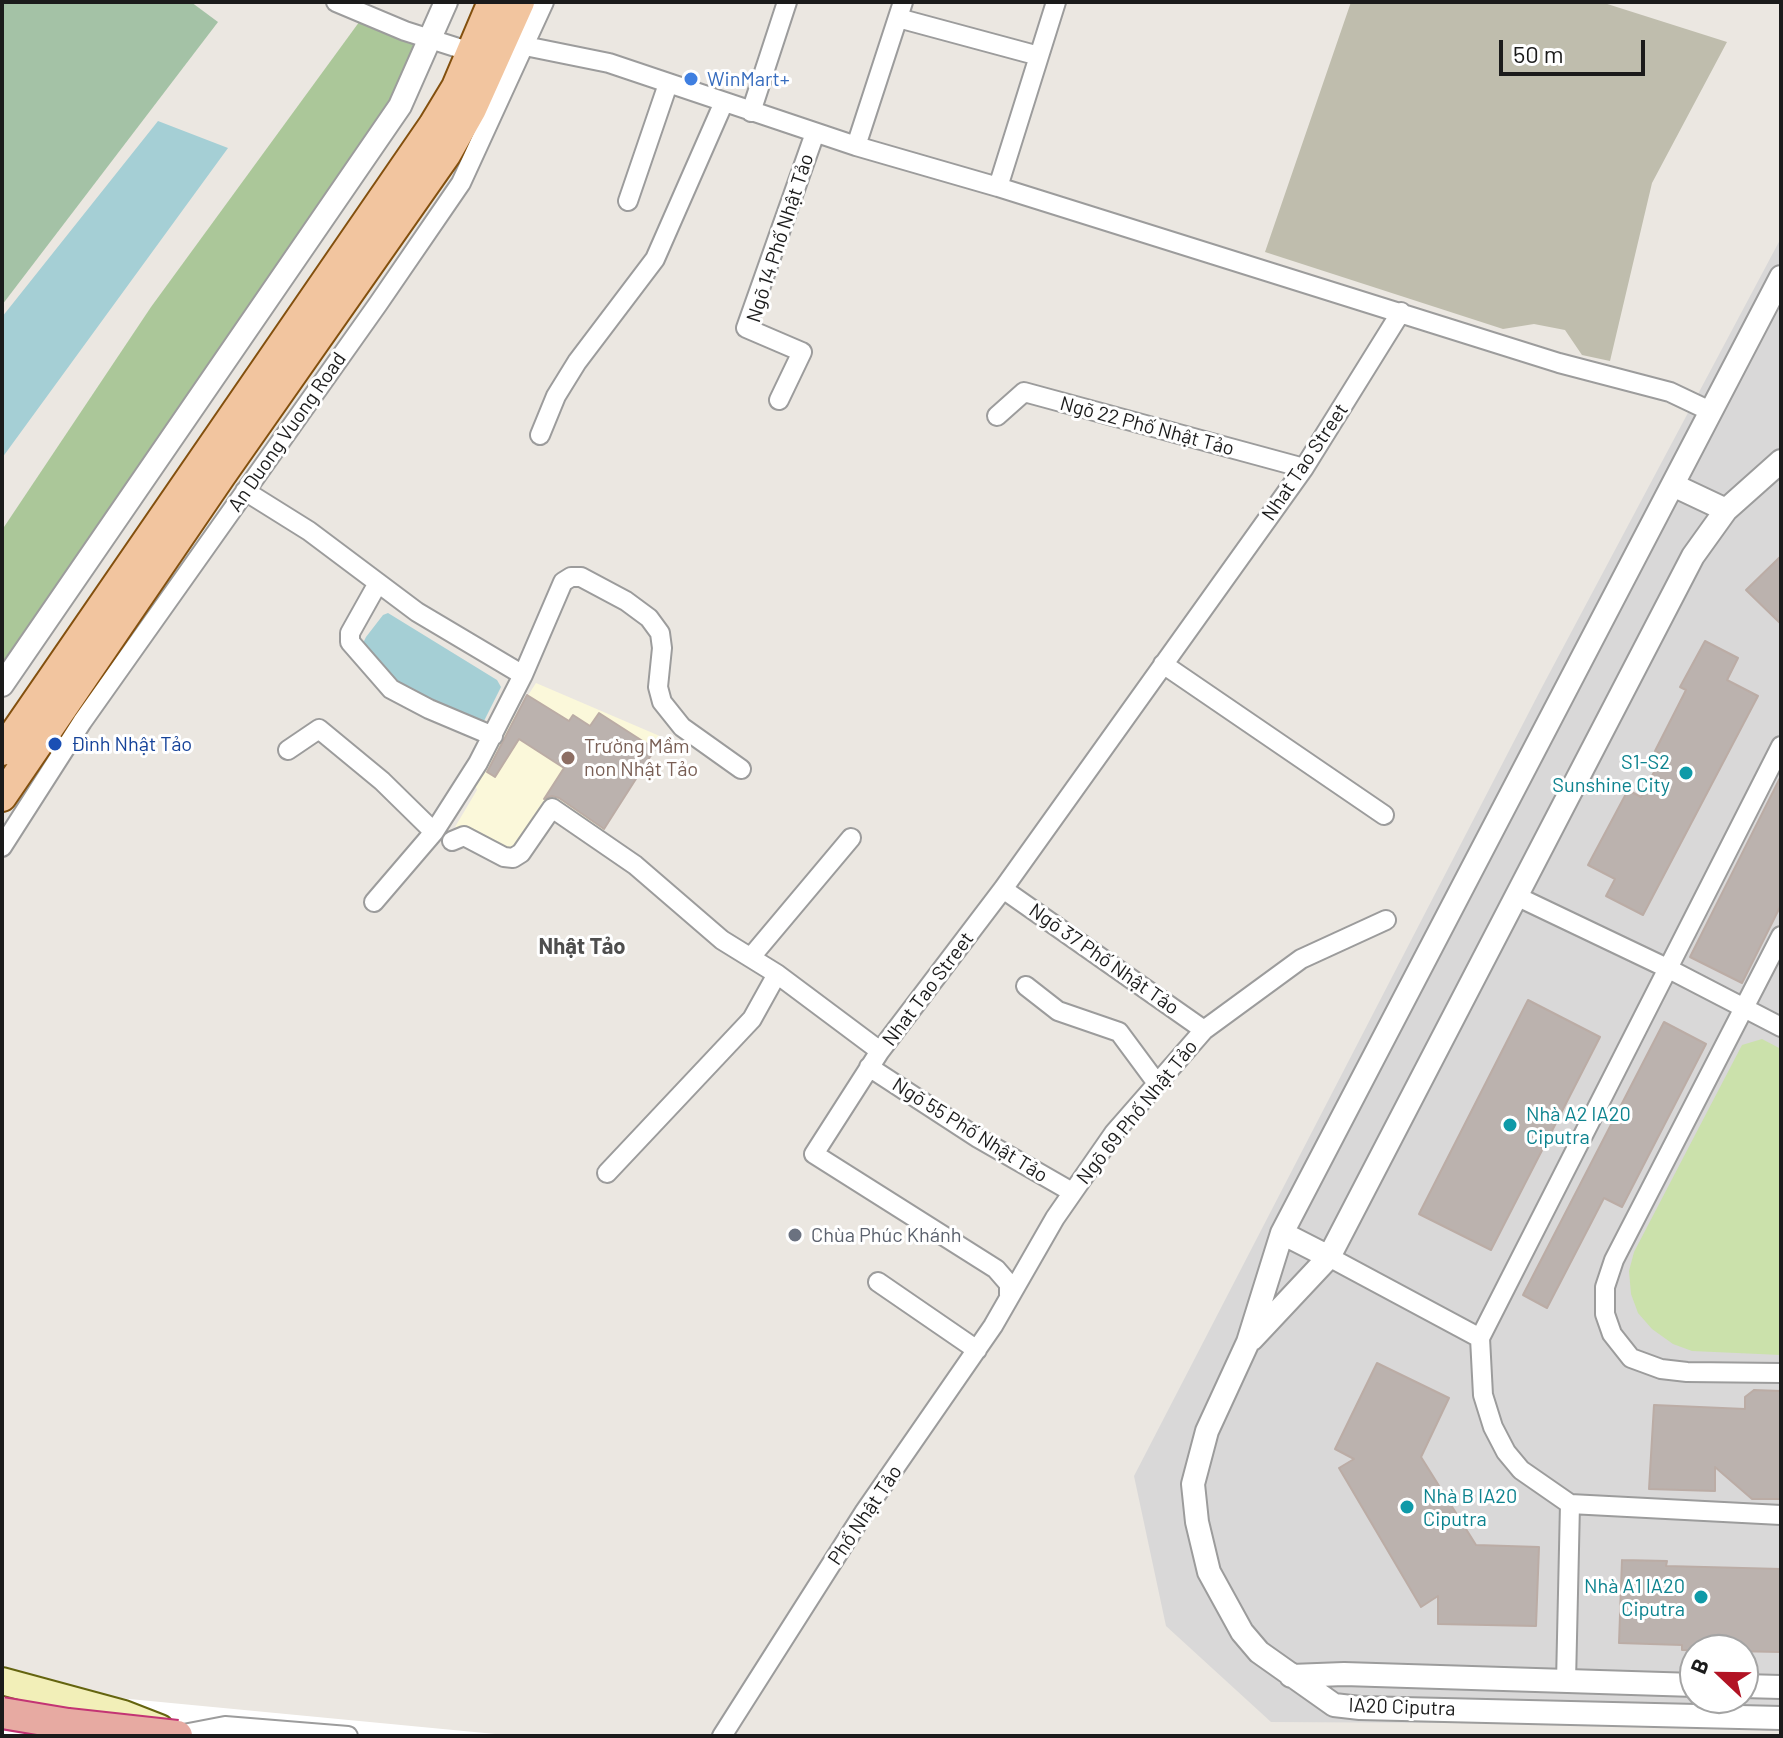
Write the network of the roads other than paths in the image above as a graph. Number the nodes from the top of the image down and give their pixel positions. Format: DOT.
graph roads {
  1 [pos="336,2"];
  2 [pos="446,2"];
  3 [pos="492,2"];
  4 [pos="520,2"];
  5 [pos="544,2"];
  6 [pos="787,2"];
  7 [pos="1056,2"];
  8 [pos="900,10"];
  9 [pos="429,39"];
  10 [pos="514,42"];
  11 [pos="471,52"];
  12 [pos="1039,56"];
  13 [pos="668,84"];
  14 [pos="724,102"];
  15 [pos="751,112"];
  16 [pos="815,133"];
  17 [pos="856,146"];
  18 [pos="998,187"];
  19 [pos="628,201"];
  20 [pos="1781,277"];
  21 [pos="1401,312"];
  22 [pos="779,400"];
  23 [pos="1710,411"];
  24 [pos="997,416"];
  25 [pos="540,435"];
  26 [pos="1781,461"];
  27 [pos="1304,468"];
  28 [pos="1673,485"];
  29 [pos="245,491"];
  30 [pos="1726,510"];
  31 [pos="378,583"];
  32 [pos="1163,664"];
  33 [pos="523,675"];
  34 [pos="2,685"];
  35 [pos="493,736"];
  36 [pos="1781,746"];
  37 [pos="288,750"];
  38 [pos="2,751"];
  39 [pos="741,769"];
  40 [pos="2,797"];
  41 [pos="1384,815"];
  42 [pos="434,832"];
  43 [pos="851,838"];
  44 [pos="452,841"];
  45 [pos="2,847"];
  46 [pos="1003,889"];
  47 [pos="1516,896"];
  48 [pos="374,902"];
  49 [pos="1386,920"];
  50 [pos="1781,936"];
  51 [pos="751,957"];
  52 [pos="1669,969"];
  53 [pos="777,974"];
  54 [pos="1026,986"];
  55 [pos="1743,1007"];
  56 [pos="1781,1027"];
  57 [pos="1204,1030"];
  58 [pos="880,1051"];
  59 [pos="869,1067"];
  60 [pos="1156,1082"];
  61 [pos="607,1173"];
  62 [pos="1072,1192"];
  63 [pos="1282,1233"];
  64 [pos="1329,1257"];
  65 [pos="878,1282"];
  66 [pos="1009,1295"];
  67 [pos="1480,1338"];
  68 [pos="1248,1342"];
  69 [pos="977,1350"];
  70 [pos="1781,1373"];
  71 [pos="1570,1504"];
  72 [pos="1781,1515"];
  73 [pos="1291,1676"];
  74 [pos="2,1681"];
  75 [pos="1566,1682"];
  76 [pos="1679,1685"];
  77 [pos="1759,1686"];
  78 [pos="1781,1687"];
  79 [pos="2,1713"];
  80 [pos="1781,1718"];
  81 [pos="174,1736"];
  82 [pos="348,1736"];
  83 [pos="722,1736"];
  1 -- 9 [label="street"];
  2 -- 9 [label="street"];
  3 -- 11 [label="main road"];
  4 -- 10 [label="main road, An Duong Vuong Road"];
  5 -- 10 [label="street, An Duong Vuong Road"];
  6 -- 15 [label="street"];
  7 -- 12 [label="street"];
  8 -- 12 [label="street"];
  8 -- 17 [label="street"];
  9 -- 11 [label="street"];
  9 -- 34 [label="street"];
  10 -- 13 [label="street"];
  10 -- 29 [label="street, An Duong Vuong Road"];
  10 -- 40 [label="main road, An Duong Vuong Road"];
  11 -- 38 [label="main road"];
  12 -- 18 [label="street"];
  13 -- 14 [label="street"];
  13 -- 19 [label="street"];
  14 -- 15 [label="street"];
  14 -- 25 [label="street"];
  15 -- 16 [label="street"];
  16 -- 17 [label="street"];
  16 -- 22 [label="street, Ngõ 14 Phố Nhật Tảo"];
  17 -- 18 [label="street"];
  18 -- 21 [label="street"];
  20 -- 23 [label="street"];
  21 -- 23 [label="street"];
  21 -- 27 [label="street, Nhat Tao Street"];
  23 -- 28 [label="street"];
  24 -- 27 [label="street, Ngõ 22 Phố Nhật Tảo"];
  26 -- 30 [label="street"];
  27 -- 32 [label="street, Nhat Tao Street"];
  28 -- 30 [label="street"];
  28 -- 63 [label="street"];
  29 -- 31 [label="street"];
  29 -- 45 [label="street, An Duong Vuong Road"];
  30 -- 47 [label="street"];
  31 -- 33 [label="street"];
  31 -- 35 [label="street"];
  32 -- 41 [label="street"];
  32 -- 46 [label="street, Nhat Tao Street"];
  33 -- 35 [label="street"];
  33 -- 39 [label="street"];
  35 -- 42 [label="street"];
  36 -- 52 [label="street"];
  37 -- 42 [label="street"];
  42 -- 48 [label="street"];
  43 -- 51 [label="street"];
  44 -- 51 [label="street"];
  46 -- 57 [label="street, Ngõ 37 Phố Nhật Tảo"];
  46 -- 58 [label="street, Nhat Tao Street"];
  47 -- 52 [label="street"];
  47 -- 64 [label="street"];
  49 -- 57 [label="street, Ngõ 69 Phố Nhật Tảo"];
  50 -- 55 [label="street"];
  51 -- 53 [label="street"];
  52 -- 55 [label="street"];
  52 -- 67 [label="street"];
  53 -- 58 [label="street"];
  53 -- 61 [label="street"];
  54 -- 60 [label="street"];
  55 -- 56 [label="street"];
  55 -- 70 [label="street"];
  57 -- 60 [label="street, Ngõ 69 Phố Nhật Tảo"];
  58 -- 59 [label="street, Nhat Tao Street"];
  59 -- 62 [label="street, Ngõ 55 Phố Nhật Tảo"];
  59 -- 66 [label="street, Nhat Tao Street"];
  60 -- 62 [label="street, Ngõ 69 Phố Nhật Tảo"];
  62 -- 66 [label="street, Ngõ 69 Phố Nhật Tảo"];
  63 -- 64 [label="street"];
  63 -- 68 [label="street"];
  64 -- 67 [label="street"];
  64 -- 68 [label="street"];
  65 -- 69 [label="street"];
  66 -- 69 [label="street, Phố Nhật Tảo"];
  67 -- 71 [label="street"];
  68 -- 73 [label="street"];
  69 -- 83 [label="street, Phố Nhật Tảo"];
  71 -- 72 [label="street"];
  71 -- 75 [label="street"];
  73 -- 75 [label="street, IA20 Ciputra"];
  73 -- 80 [label="street, IA20 Ciputra"];
  74 -- 81 [label="main road"];
  75 -- 76 [label="street, IA20 Ciputra"];
  77 -- 78 [label="street"];
  79 -- 81 [label="highway, bridge"];
  81 -- 82 [label="street"];
}
